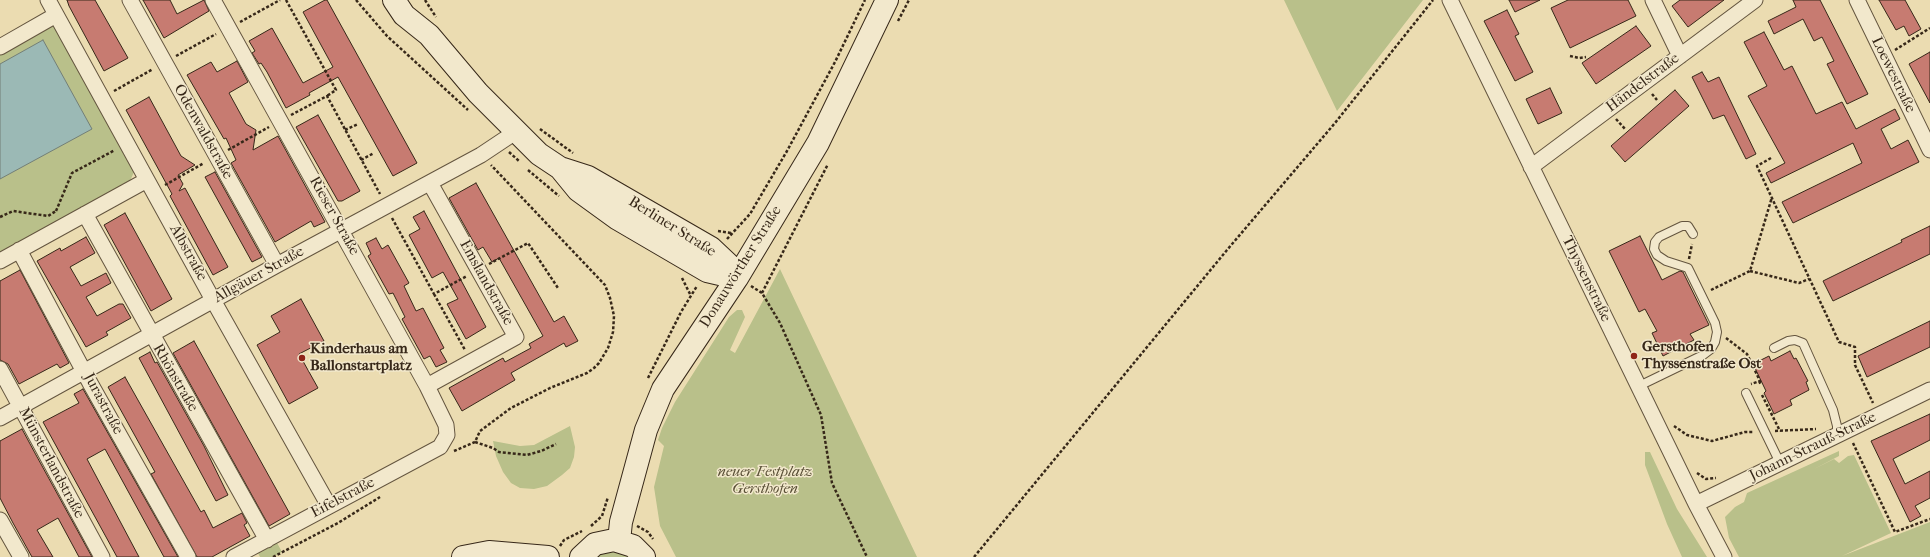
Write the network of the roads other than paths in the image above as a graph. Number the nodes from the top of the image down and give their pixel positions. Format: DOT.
graph roads {
  1 [pos="48,0"];
  2 [pos="130,0"];
  3 [pos="214,0"];
  4 [pos="394,0"];
  5 [pos="409,0"];
  6 [pos="887,0"];
  7 [pos="1450,0"];
  8 [pos="1653,0"];
  9 [pos="1755,0"];
  10 [pos="1857,0"];
  11 [pos="56,15"];
  12 [pos="433,28"];
  13 [pos="0,47"];
  14 [pos="1680,56"];
  15 [pos="526,128"];
  16 [pos="1930,150"];
  17 [pos="1532,167"];
  18 [pos="147,180"];
  19 [pos="430,183"];
  20 [pos="85,214"];
  21 [pos="342,230"];
  22 [pos="1693,234"];
  23 [pos="19,250"];
  24 [pos="0,261"];
  25 [pos="277,265"];
  26 [pos="737,278"];
  27 [pos="213,300"];
  28 [pos="151,336"];
  29 [pos="1774,348"];
  30 [pos="0,369"];
  31 [pos="85,372"];
  32 [pos="427,386"];
  33 [pos="1639,386"];
  34 [pos="1930,390"];
  35 [pos="1746,392"];
  36 [pos="21,407"];
  37 [pos="0,418"];
  38 [pos="1840,431"];
  39 [pos="447,435"];
  40 [pos="1780,463"];
  41 [pos="1696,504"];
  42 [pos="329,506"];
  43 [pos="0,520"];
  44 [pos="266,540"];
  45 [pos="619,541"];
  46 [pos="553,554"];
  47 [pos="20,557"];
  48 [pos="102,557"];
  49 [pos="188,557"];
  50 [pos="234,557"];
  51 [pos="463,557"];
  52 [pos="581,557"];
  53 [pos="644,557"];
  54 [pos="1724,557"];
  1 -- 11 [label="street, Albstraße"];
  2 -- 25 [label="street, Odenwaldstraße"];
  3 -- 21 [label="street, Rieser Straße"];
  4 -- 12 [label="main road, Berliner Straße"];
  5 -- 12 [label="main road, Berliner Straße"];
  6 -- 26 [label="main road, Donauwörther Straße"];
  7 -- 17 [label="street, Thyssenstraße"];
  8 -- 14 [label="street"];
  9 -- 14 [label="street, Händelstraße"];
  10 -- 16 [label="street, Loewestraße"];
  11 -- 13 [label="street"];
  11 -- 18 [label="street, Albstraße"];
  12 -- 15 [label="main road, Berliner Straße"];
  14 -- 17 [label="street, Händelstraße"];
  15 -- 19 [label="street, Allgäuer Straße"];
  15 -- 26 [label="main road, Berliner Straße"];
  17 -- 33 [label="street, Thyssenstraße"];
  18 -- 20 [label="street"];
  18 -- 27 [label="street, Albstraße"];
  19 -- 21 [label="street, Allgäuer Straße"];
  19 -- 32 [label="street, Emslandstraße"];
  20 -- 23 [label="street"];
  20 -- 28 [label="street, Rhönstraße"];
  21 -- 25 [label="street, Allgäuer Straße"];
  21 -- 32 [label="street, Rieser Straße"];
  22 -- 33 [label="lane"];
  23 -- 24 [label="street"];
  23 -- 31 [label="street, Jurastraße"];
  25 -- 27 [label="street, Allgäuer Straße"];
  26 -- 45 [label="main road, Donauwörther Straße"];
  27 -- 28 [label="street, Allgäuer Straße"];
  27 -- 42 [label="street, Albstraße"];
  28 -- 31 [label="street, Allgäuer Straße"];
  28 -- 44 [label="street, Rhönstraße"];
  29 -- 38 [label="lane"];
  30 -- 36 [label="street, Münsterlandstraße"];
  31 -- 36 [label="street, Allgäuer Straße"];
  31 -- 49 [label="street, Jurastraße"];
  32 -- 39 [label="street, Rieser Straße"];
  33 -- 41 [label="street, Thyssenstraße"];
  34 -- 38 [label="street, Johann-Strauß-Straße"];
  35 -- 40 [label="lane"];
  36 -- 37 [label="street, Allgäuer Straße"];
  36 -- 48 [label="street, Münsterlandstraße"];
  38 -- 40 [label="street, Johann-Strauß-Straße"];
  39 -- 42 [label="street, Eifelstraße"];
  40 -- 41 [label="street, Johann-Strauß-Straße"];
  41 -- 54 [label="street, Thyssenstraße"];
  42 -- 44 [label="street, Eifelstraße"];
  43 -- 47 [label="street"];
  44 -- 50 [label="street, Eifelstraße"];
  45 -- 52 [label="main road"];
  45 -- 53 [label="main road"];
  46 -- 51 [label="main road"];
}
